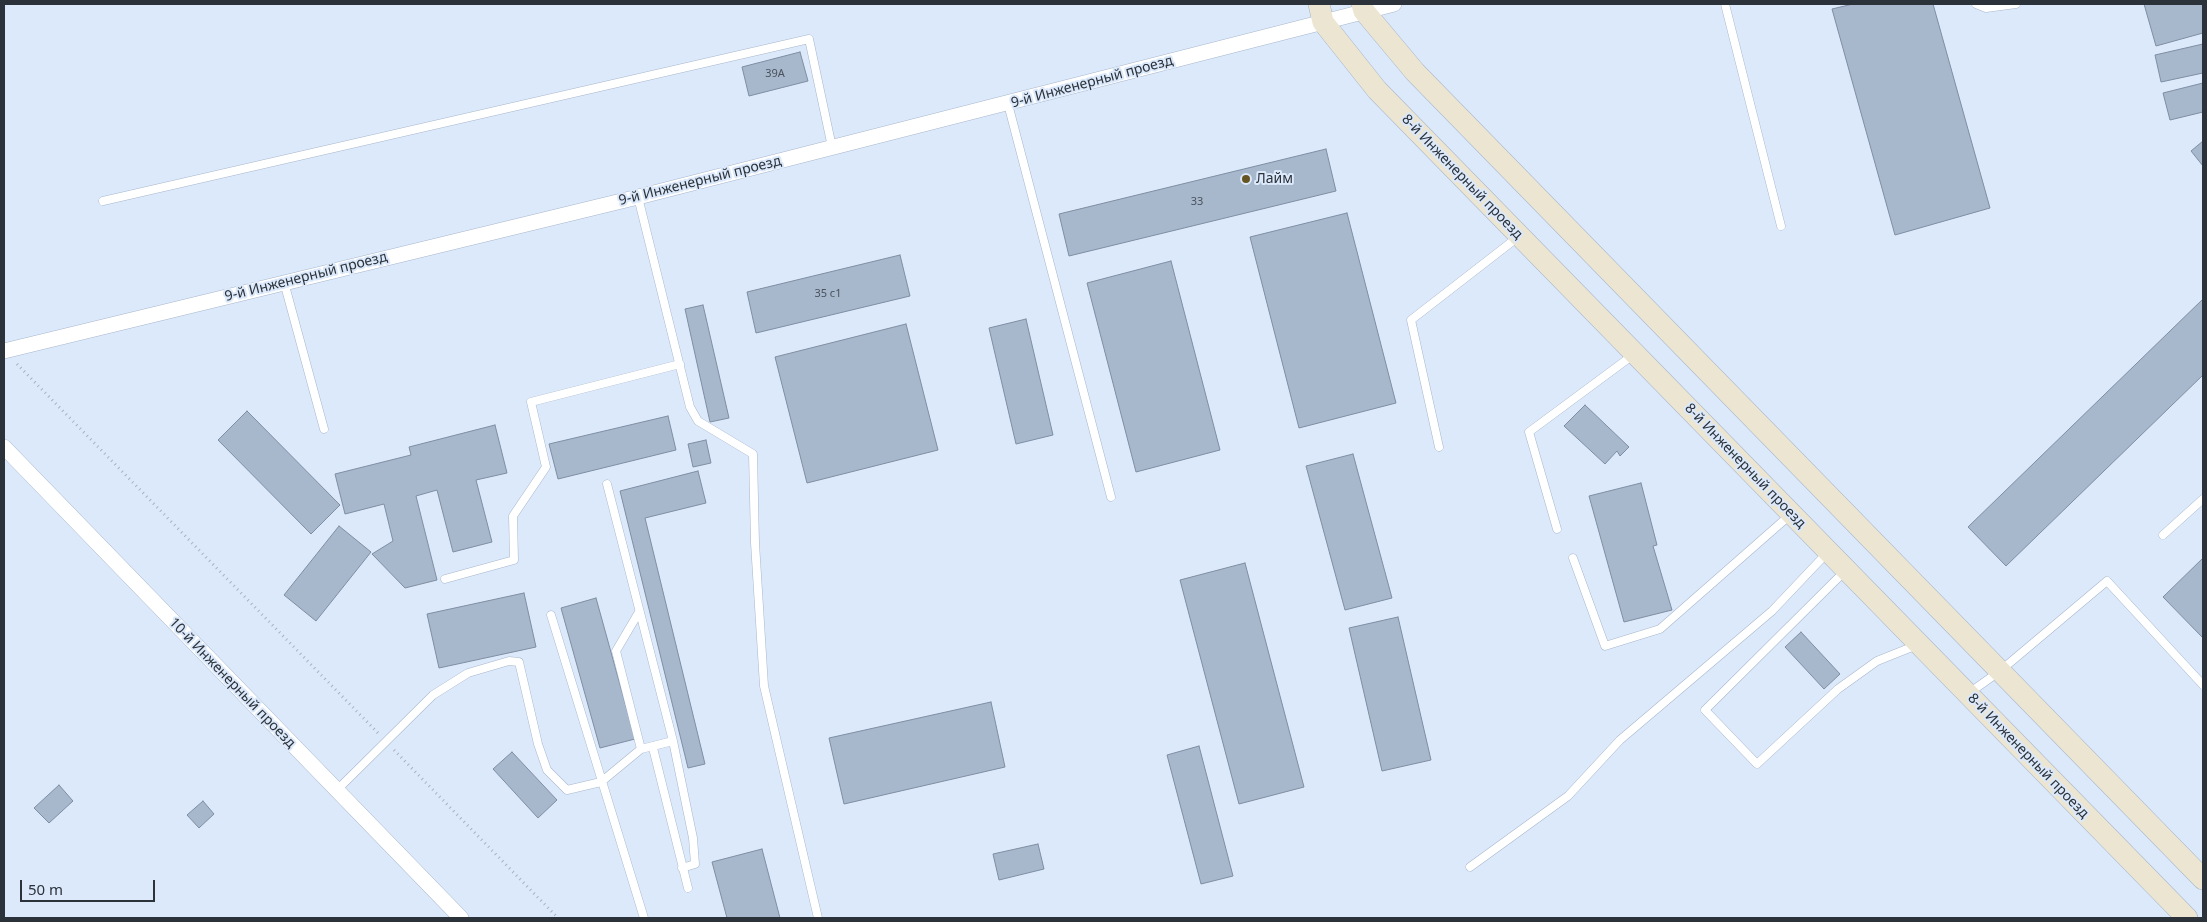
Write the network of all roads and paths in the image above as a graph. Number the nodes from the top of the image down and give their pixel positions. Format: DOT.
graph roads {
  1 [pos="1394,4"];
  2 [pos="1724,4"];
  3 [pos="1976,4"];
  4 [pos="2016,4"];
  5 [pos="1363,8"];
  6 [pos="1321,13"];
  7 [pos="1008,104"];
  8 [pos="832,147"];
  9 [pos="638,197"];
  10 [pos="103,201"];
  11 [pos="1781,226"];
  12 [pos="1520,236"];
  13 [pos="284,282"];
  14 [pos="4,351"];
  15 [pos="1635,354"];
  16 [pos="680,364"];
  17 [pos="324,429"];
  18 [pos="4,447"];
  19 [pos="1439,447"];
  20 [pos="607,484"];
  21 [pos="1111,497"];
  22 [pos="2203,499"];
  23 [pos="1791,514"];
  24 [pos="1556,529"];
  25 [pos="2163,535"];
  26 [pos="1828,551"];
  27 [pos="1573,558"];
  28 [pos="1846,570"];
  29 [pos="445,579"];
  30 [pos="639,612"];
  31 [pos="551,615"];
  32 [pos="1919,644"];
  33 [pos="2000,671"];
  34 [pos="2203,685"];
  35 [pos="1968,694"];
  36 [pos="385,741"];
  37 [pos="673,741"];
  38 [pos="653,748"];
  39 [pos="641,749"];
  40 [pos="601,782"];
  41 [pos="337,790"];
  42 [pos="682,868"];
  43 [pos="1470,868"];
  44 [pos="2203,879"];
  45 [pos="688,888"];
  46 [pos="461,918"];
  47 [pos="558,918"];
  48 [pos="644,918"];
  49 [pos="818,918"];
  50 [pos="2187,918"];
  1 -- 5 [label="street, 9-й Инженерный проезд"];
  2 -- 11 [label="lane"];
  3 -- 4 [label="lane"];
  5 -- 6 [label="street, 9-й Инженерный проезд"];
  5 -- 33 [label="street"];
  6 -- 7 [label="street, 9-й Инженерный проезд"];
  6 -- 12 [label="street, 8-й Инженерный проезд"];
  7 -- 8 [label="street, 9-й Инженерный проезд"];
  7 -- 21 [label="lane"];
  8 -- 9 [label="street, 9-й Инженерный проезд"];
  8 -- 10 [label="lane"];
  9 -- 13 [label="street, 9-й Инженерный проезд"];
  9 -- 16 [label="lane"];
  12 -- 15 [label="street, 8-й Инженерный проезд"];
  12 -- 19 [label="lane"];
  13 -- 14 [label="street, 9-й Инженерный проезд"];
  13 -- 17 [label="lane"];
  14 -- 36 [label="path"];
  15 -- 23 [label="street, 8-й Инженерный проезд"];
  15 -- 24 [label="lane"];
  16 -- 29 [label="lane"];
  16 -- 49 [label="lane"];
  18 -- 41 [label="street, 10-й Инженерный проезд"];
  20 -- 30 [label="lane"];
  22 -- 25 [label="lane"];
  23 -- 26 [label="street, 8-й Инженерный проезд"];
  23 -- 27 [label="lane"];
  26 -- 28 [label="street, 8-й Инженерный проезд"];
  26 -- 43 [label="lane"];
  28 -- 32 [label="street, 8-й Инженерный проезд"];
  28 -- 32 [label="lane"];
  30 -- 37 [label="lane"];
  30 -- 39 [label="lane"];
  31 -- 40 [label="lane"];
  32 -- 35 [label="street, 8-й Инженерный проезд"];
  33 -- 34 [label="lane"];
  33 -- 35 [label="lane"];
  33 -- 44 [label="street"];
  35 -- 50 [label="street, 8-й Инженерный проезд"];
  36 -- 40 [label="lane"];
  36 -- 41 [label="lane"];
  36 -- 47 [label="path"];
  37 -- 38 [label="lane"];
  37 -- 42 [label="lane"];
  38 -- 39 [label="lane"];
  38 -- 42 [label="lane"];
  39 -- 40 [label="lane"];
  40 -- 48 [label="lane"];
  41 -- 46 [label="street, 10-й Инженерный проезд"];
  42 -- 45 [label="lane"];
}
